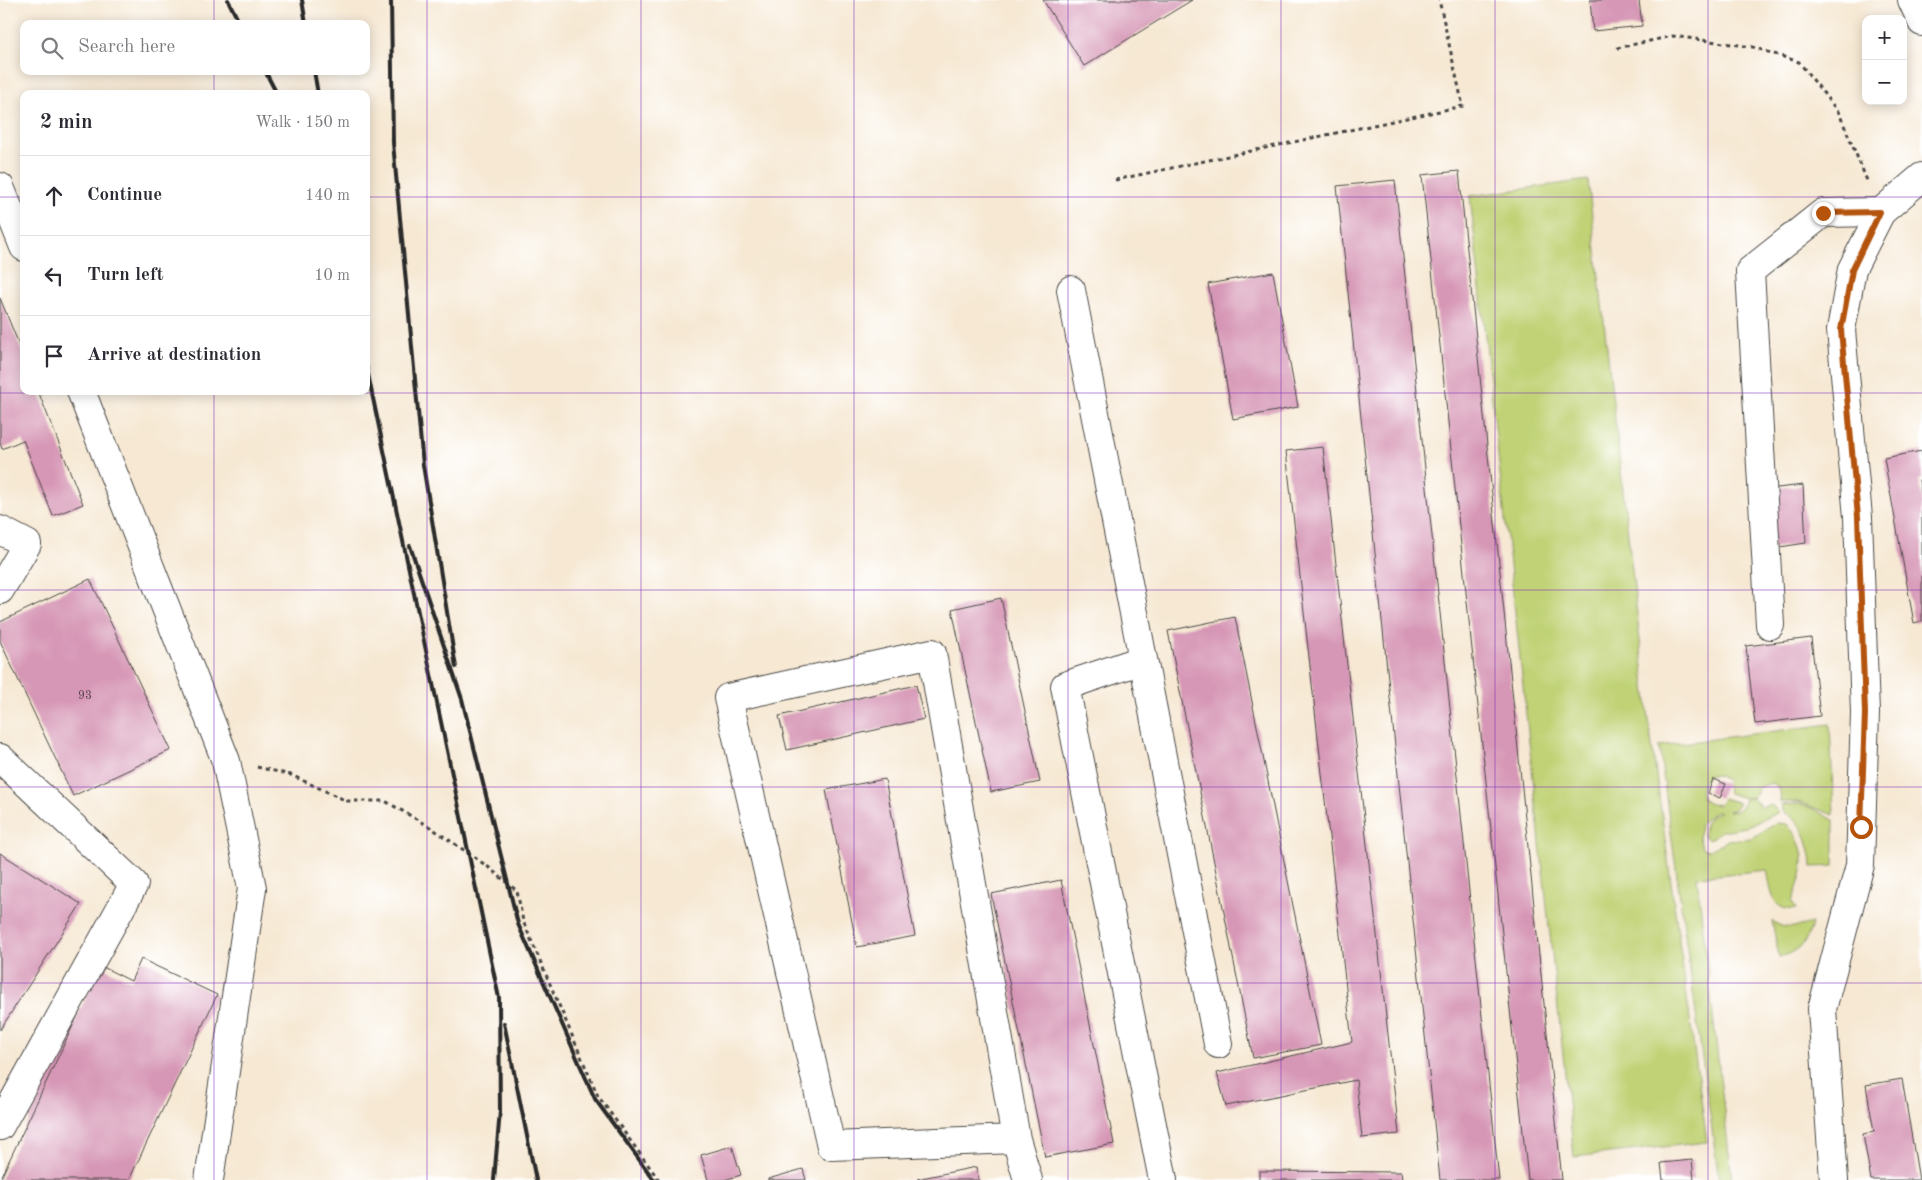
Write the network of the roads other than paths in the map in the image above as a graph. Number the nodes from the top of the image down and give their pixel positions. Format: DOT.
graph roads {
  1 [pos="1912,0"];
  2 [pos="1922,22"];
  3 [pos="1922,177"];
  4 [pos="0,187"];
  5 [pos="1880,212"];
  6 [pos="6,218"];
  7 [pos="20,241"];
  8 [pos="1071,290"];
  9 [pos="82,395"];
  10 [pos="0,530"];
  11 [pos="0,590"];
  12 [pos="1770,625"];
  13 [pos="1142,660"];
  14 [pos="0,758"];
  15 [pos="1218,1044"];
  16 [pos="0,1126"];
  17 [pos="1016,1139"];
  18 [pos="209,1180"];
  19 [pos="1028,1180"];
  20 [pos="1163,1180"];
  21 [pos="1834,1180"];
  1 -- 2 [label="street"];
  3 -- 5 [label="street"];
  4 -- 6 [label="street"];
  5 -- 12 [label="street"];
  5 -- 21 [label="street"];
  6 -- 7 [label="street"];
  8 -- 13 [label="street"];
  9 -- 18 [label="street"];
  10 -- 11 [label="street"];
  13 -- 15 [label="street"];
  13 -- 20 [label="street"];
  14 -- 16 [label="street"];
  17 -- 17 [label="street"];
  17 -- 19 [label="street"];
}
